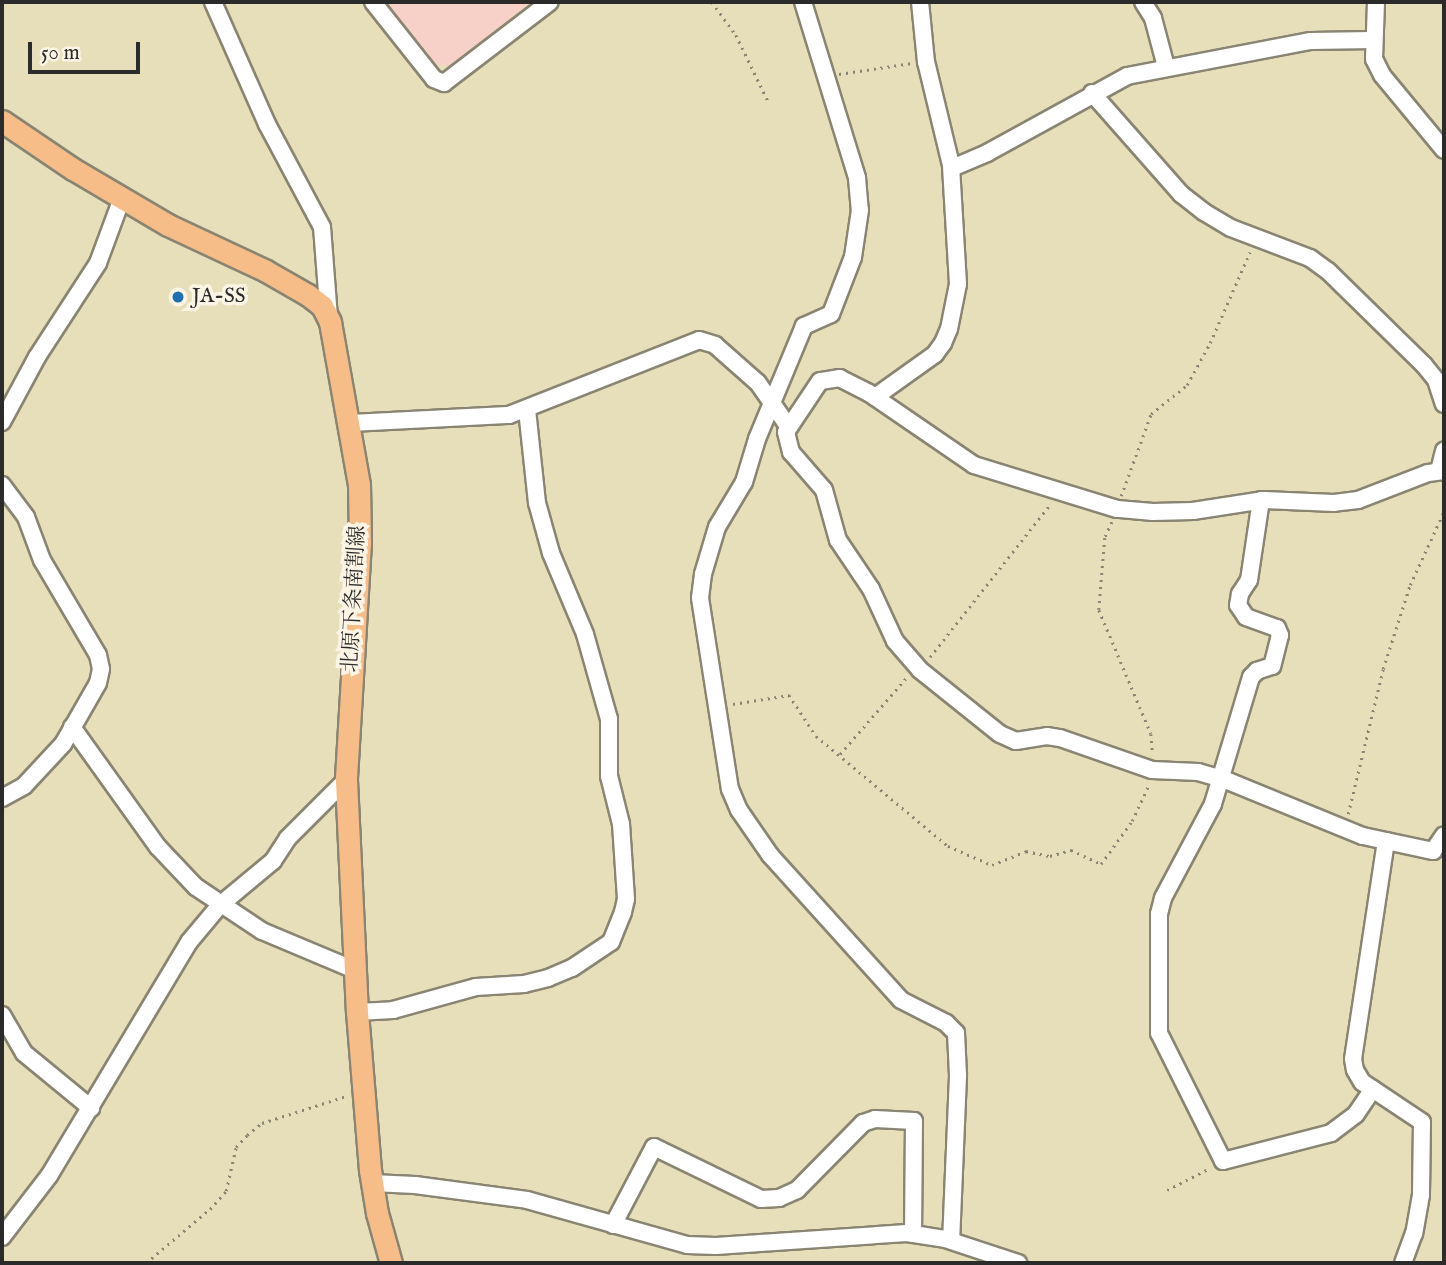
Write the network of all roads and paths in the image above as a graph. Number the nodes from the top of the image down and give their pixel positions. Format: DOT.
graph roads {
  1 [pos="213,2"];
  2 [pos="373,2"];
  3 [pos="550,2"];
  4 [pos="712,2"];
  5 [pos="803,2"];
  6 [pos="920,2"];
  7 [pos="1143,2"];
  8 [pos="1376,2"];
  9 [pos="1373,40"];
  10 [pos="926,62"];
  11 [pos="1166,67"];
  12 [pos="826,77"];
  13 [pos="1092,93"];
  14 [pos="768,101"];
  15 [pos="3,125"];
  16 [pos="1444,150"];
  17 [pos="951,168"];
  18 [pos="122,198"];
  19 [pos="330,322"];
  20 [pos="875,397"];
  21 [pos="773,402"];
  22 [pos="1444,404"];
  23 [pos="527,410"];
  24 [pos="2,422"];
  25 [pos="349,423"];
  26 [pos="788,426"];
  27 [pos="1444,452"];
  28 [pos="1442,471"];
  29 [pos="2,485"];
  30 [pos="1060,492"];
  31 [pos="1261,500"];
  32 [pos="1444,511"];
  33 [pos="918,668"];
  34 [pos="715,704"];
  35 [pos="72,727"];
  36 [pos="839,754"];
  37 [pos="1152,770"];
  38 [pos="1223,779"];
  39 [pos="346,780"];
  40 [pos="2,798"];
  41 [pos="1345,829"];
  42 [pos="1444,835"];
  43 [pos="1386,841"];
  44 [pos="220,905"];
  45 [pos="355,970"];
  46 [pos="357,1012"];
  47 [pos="2,1015"];
  48 [pos="1373,1089"];
  49 [pos="363,1090"];
  50 [pos="90,1108"];
  51 [pos="1223,1161"];
  52 [pos="372,1183"];
  53 [pos="1167,1190"];
  54 [pos="613,1225"];
  55 [pos="913,1234"];
  56 [pos="2,1237"];
  57 [pos="951,1240"];
  58 [pos="146,1263"];
  59 [pos="391,1263"];
  60 [pos="1018,1263"];
  61 [pos="1403,1263"];
  1 -- 19 [label="street"];
  2 -- 3 [label="street"];
  4 -- 14 [label="path"];
  5 -- 12 [label="street"];
  6 -- 10 [label="street"];
  7 -- 11 [label="street"];
  8 -- 9 [label="street"];
  9 -- 11 [label="street"];
  9 -- 16 [label="street"];
  10 -- 12 [label="path"];
  10 -- 17 [label="street"];
  11 -- 13 [label="street"];
  12 -- 21 [label="street"];
  13 -- 17 [label="street"];
  13 -- 22 [label="street"];
  15 -- 18 [label="main road, 北原下条南割線"];
  17 -- 20 [label="street"];
  18 -- 19 [label="main road, 北原下条南割線"];
  18 -- 24 [label="street"];
  19 -- 25 [label="main road, 北原下条南割線"];
  20 -- 26 [label="street"];
  20 -- 30 [label="street"];
  21 -- 23 [label="street"];
  21 -- 26 [label="street"];
  21 -- 34 [label="street"];
  23 -- 25 [label="street"];
  23 -- 46 [label="street"];
  25 -- 39 [label="main road, 北原下条南割線"];
  26 -- 33 [label="street"];
  27 -- 28 [label="street"];
  28 -- 31 [label="street"];
  29 -- 35 [label="street"];
  30 -- 31 [label="street"];
  30 -- 33 [label="path"];
  31 -- 38 [label="street"];
  32 -- 41 [label="path"];
  33 -- 36 [label="path"];
  33 -- 37 [label="street"];
  34 -- 36 [label="path"];
  34 -- 57 [label="street"];
  35 -- 40 [label="street"];
  35 -- 44 [label="street"];
  36 -- 37 [label="path"];
  37 -- 38 [label="street"];
  38 -- 41 [label="street"];
  38 -- 51 [label="street"];
  39 -- 44 [label="street"];
  39 -- 45 [label="main road, 北原下条南割線"];
  41 -- 43 [label="street"];
  42 -- 43 [label="street"];
  43 -- 48 [label="street"];
  44 -- 45 [label="street"];
  44 -- 50 [label="street"];
  45 -- 46 [label="main road, 北原下条南割線"];
  46 -- 49 [label="main road, 北原下条南割線"];
  47 -- 50 [label="street"];
  48 -- 51 [label="street"];
  48 -- 61 [label="street"];
  49 -- 52 [label="main road, 北原下条南割線"];
  49 -- 58 [label="path"];
  50 -- 56 [label="street"];
  51 -- 53 [label="path"];
  52 -- 54 [label="street"];
  52 -- 59 [label="main road, 北原下条南割線"];
  54 -- 55 [label="street"];
  54 -- 55 [label="street"];
  55 -- 57 [label="street"];
  57 -- 60 [label="street"];
}
